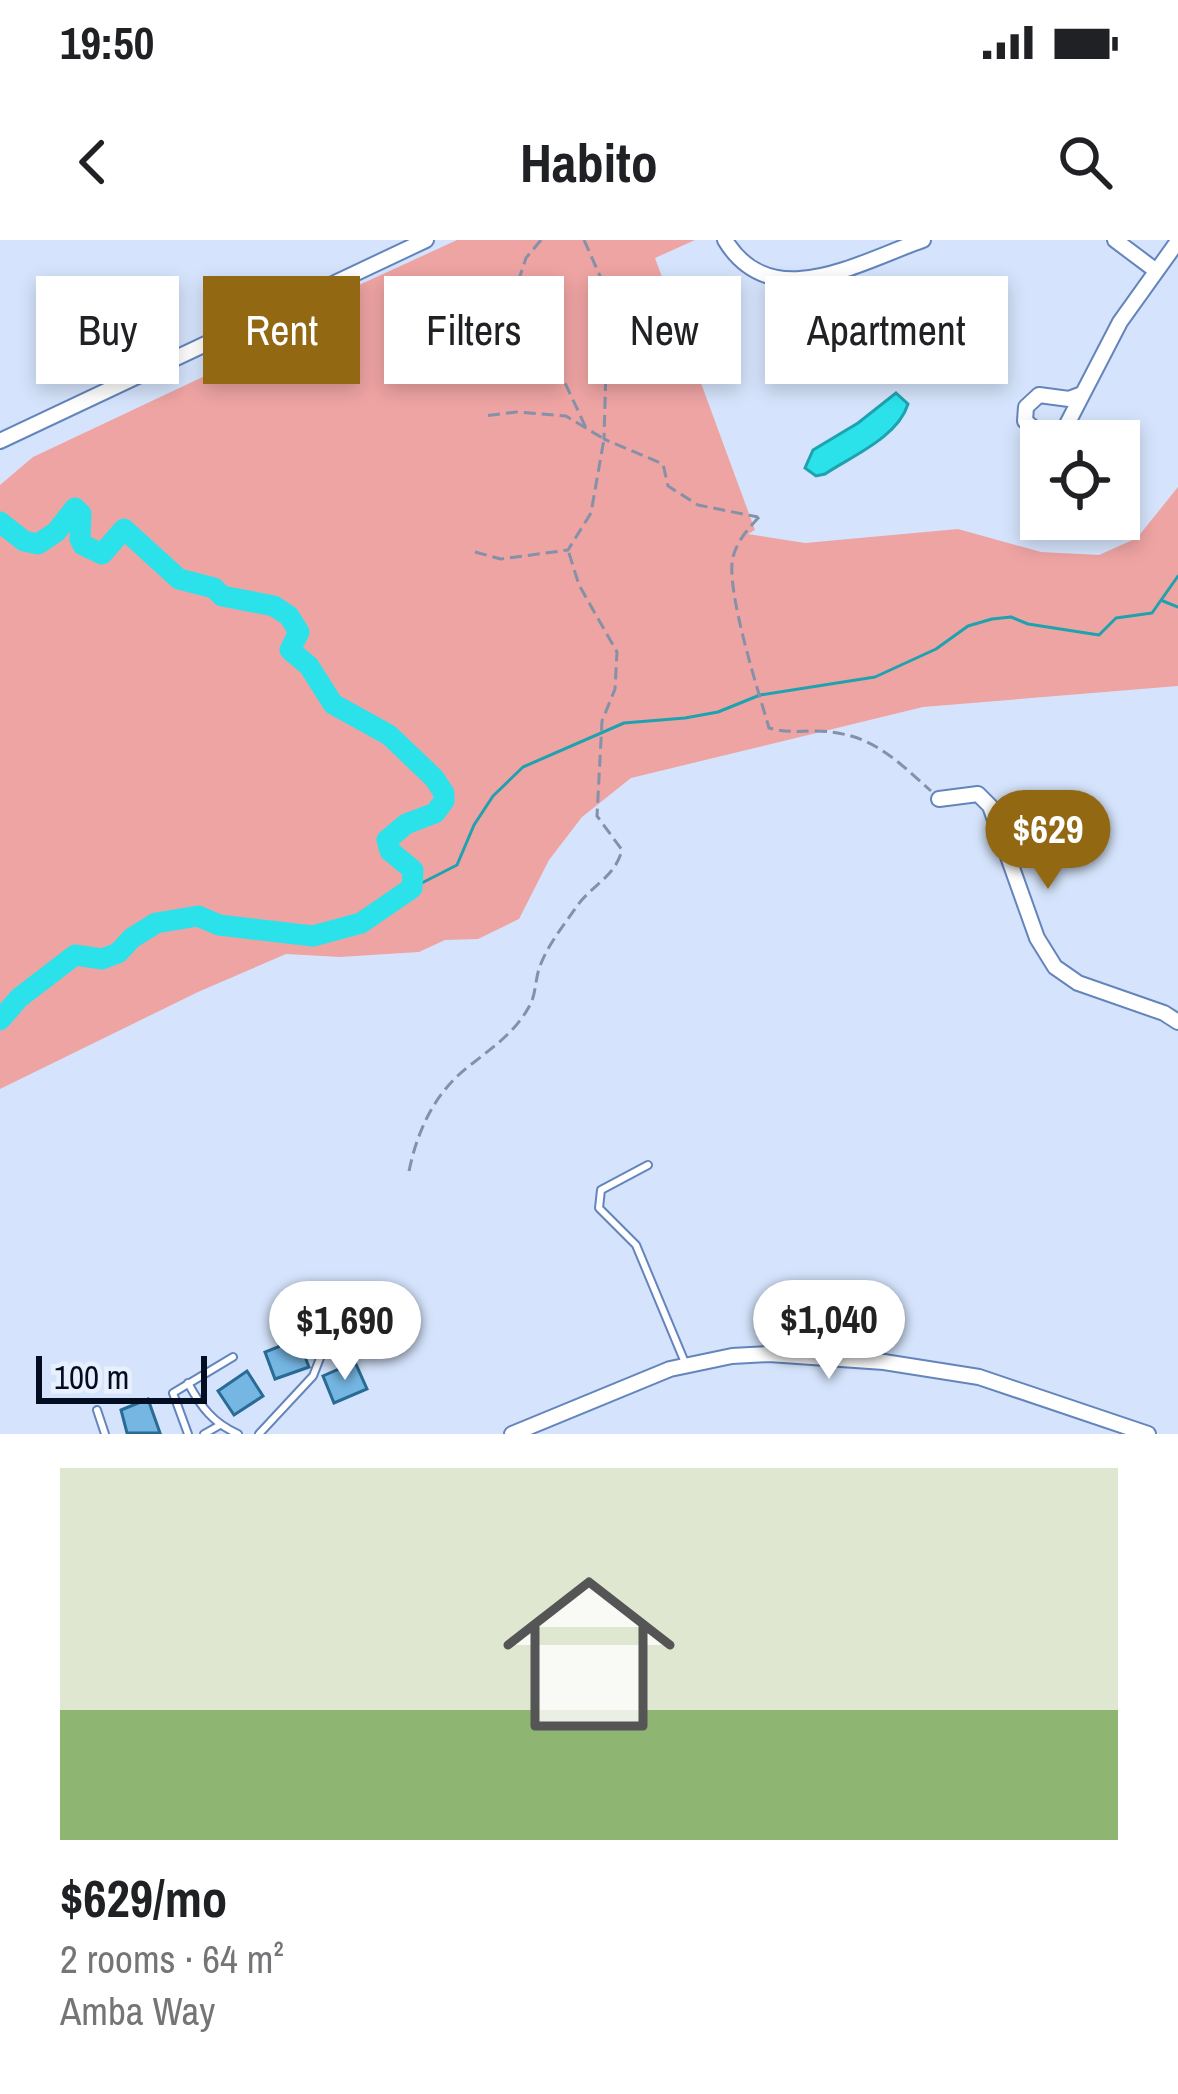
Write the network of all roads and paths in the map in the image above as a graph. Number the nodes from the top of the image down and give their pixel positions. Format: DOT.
graph roads {
  1 [pos="426,240"];
  2 [pos="542,240"];
  3 [pos="584,240"];
  4 [pos="724,240"];
  5 [pos="923,240"];
  6 [pos="1115,240"];
  7 [pos="1178,241"];
  8 [pos="1155,270"];
  9 [pos="1082,394"];
  10 [pos="484,416"];
  11 [pos="588,432"];
  12 [pos="604,440"];
  13 [pos="0,441"];
  14 [pos="568,550"];
  15 [pos="475,552"];
  16 [pos="939,799"];
  17 [pos="1178,1022"];
  18 [pos="648,1165"];
  19 [pos="409,1171"];
  20 [pos="341,1338"];
  21 [pos="232,1357"];
  22 [pos="686,1365"];
  23 [pos="188,1383"];
  24 [pos="97,1410"];
  25 [pos="220,1425"];
  26 [pos="105,1434"];
  27 [pos="188,1434"];
  28 [pos="204,1434"];
  29 [pos="238,1434"];
  30 [pos="259,1434"];
  31 [pos="512,1434"];
  32 [pos="1148,1434"];
  1 -- 13 [label="street"];
  2 -- 11 [label="path"];
  3 -- 12 [label="path"];
  4 -- 5 [label="street"];
  6 -- 8 [label="street"];
  7 -- 8 [label="street"];
  8 -- 9 [label="street"];
  10 -- 11 [label="path"];
  11 -- 12 [label="path"];
  12 -- 14 [label="path"];
  12 -- 16 [label="path"];
  14 -- 15 [label="path"];
  14 -- 19 [label="path"];
  16 -- 17 [label="street"];
  18 -- 22 [label="lane"];
  20 -- 30 [label="lane"];
  21 -- 23 [label="lane"];
  22 -- 31 [label="street"];
  22 -- 32 [label="street"];
  23 -- 25 [label="lane"];
  23 -- 27 [label="lane"];
  24 -- 26 [label="lane"];
  25 -- 28 [label="lane"];
  25 -- 29 [label="lane"];
}
